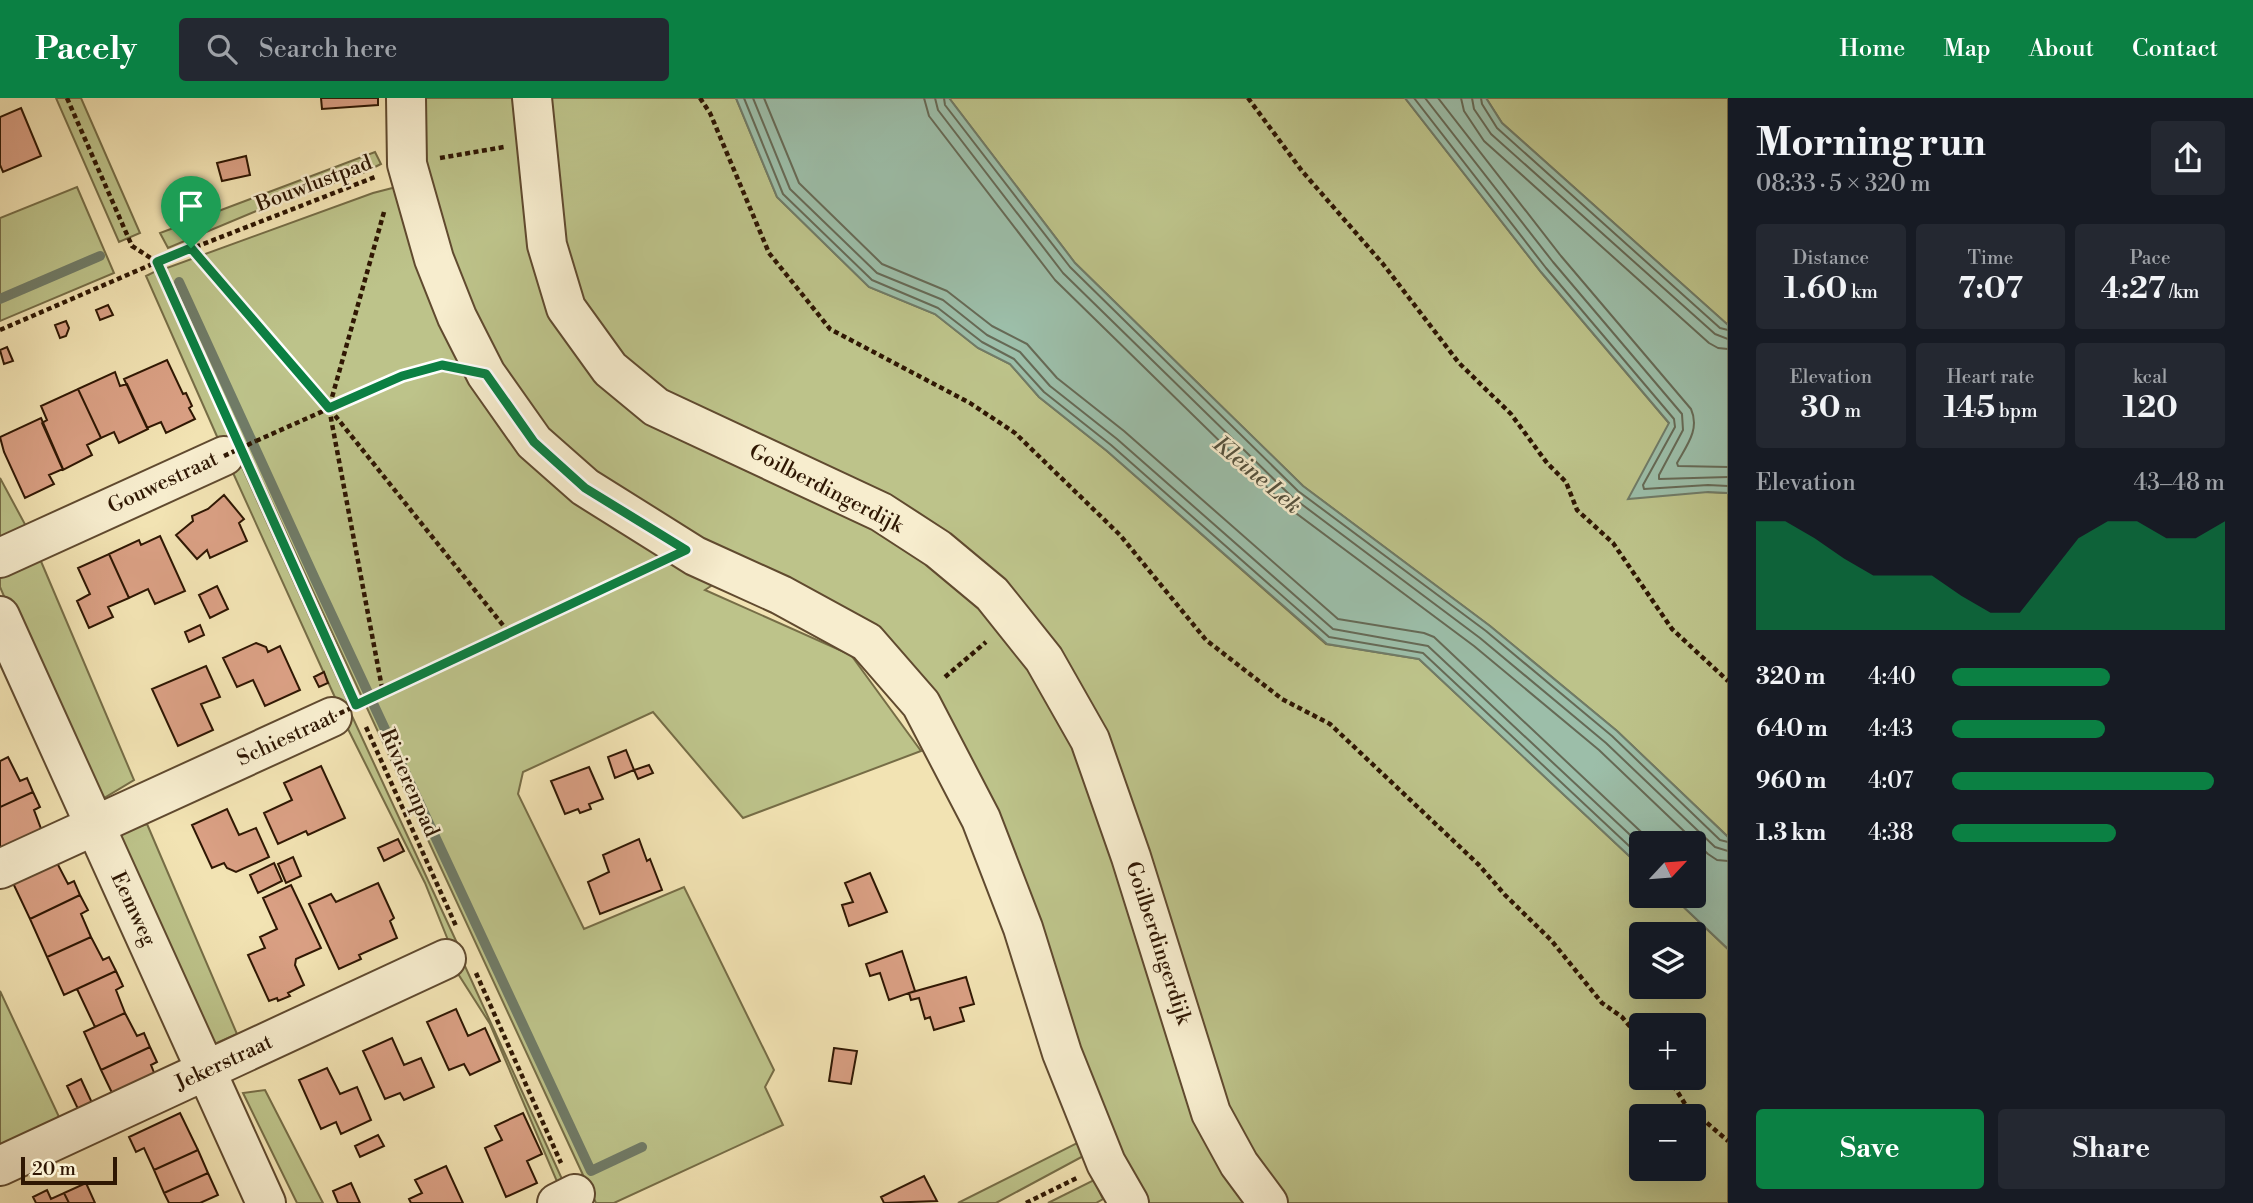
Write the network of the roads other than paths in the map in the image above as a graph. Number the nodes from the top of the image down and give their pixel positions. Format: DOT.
graph roads {
  1 [pos="406,98"];
  2 [pos="533,98"];
  3 [pos="240,448"];
  4 [pos="0,558"];
  5 [pos="0,616"];
  6 [pos="344,711"];
  7 [pos="95,827"];
  8 [pos="0,869"];
  9 [pos="460,953"];
  10 [pos="207,1071"];
  11 [pos="0,1166"];
  12 [pos="266,1203"];
  13 [pos="1129,1203"];
  14 [pos="1268,1203"];
  1 -- 13 [label="street"];
  2 -- 14 [label="street, Goilberdingerdijk"];
  3 -- 4 [label="street, Gouwestraat"];
  5 -- 7 [label="street, Eemweg"];
  6 -- 7 [label="street, Schiestraat"];
  7 -- 8 [label="street, Schiestraat"];
  7 -- 10 [label="street, Eemweg"];
  9 -- 10 [label="street, Jekerstraat"];
  10 -- 11 [label="street, Jekerstraat"];
  10 -- 12 [label="street, Eemweg"];
}
